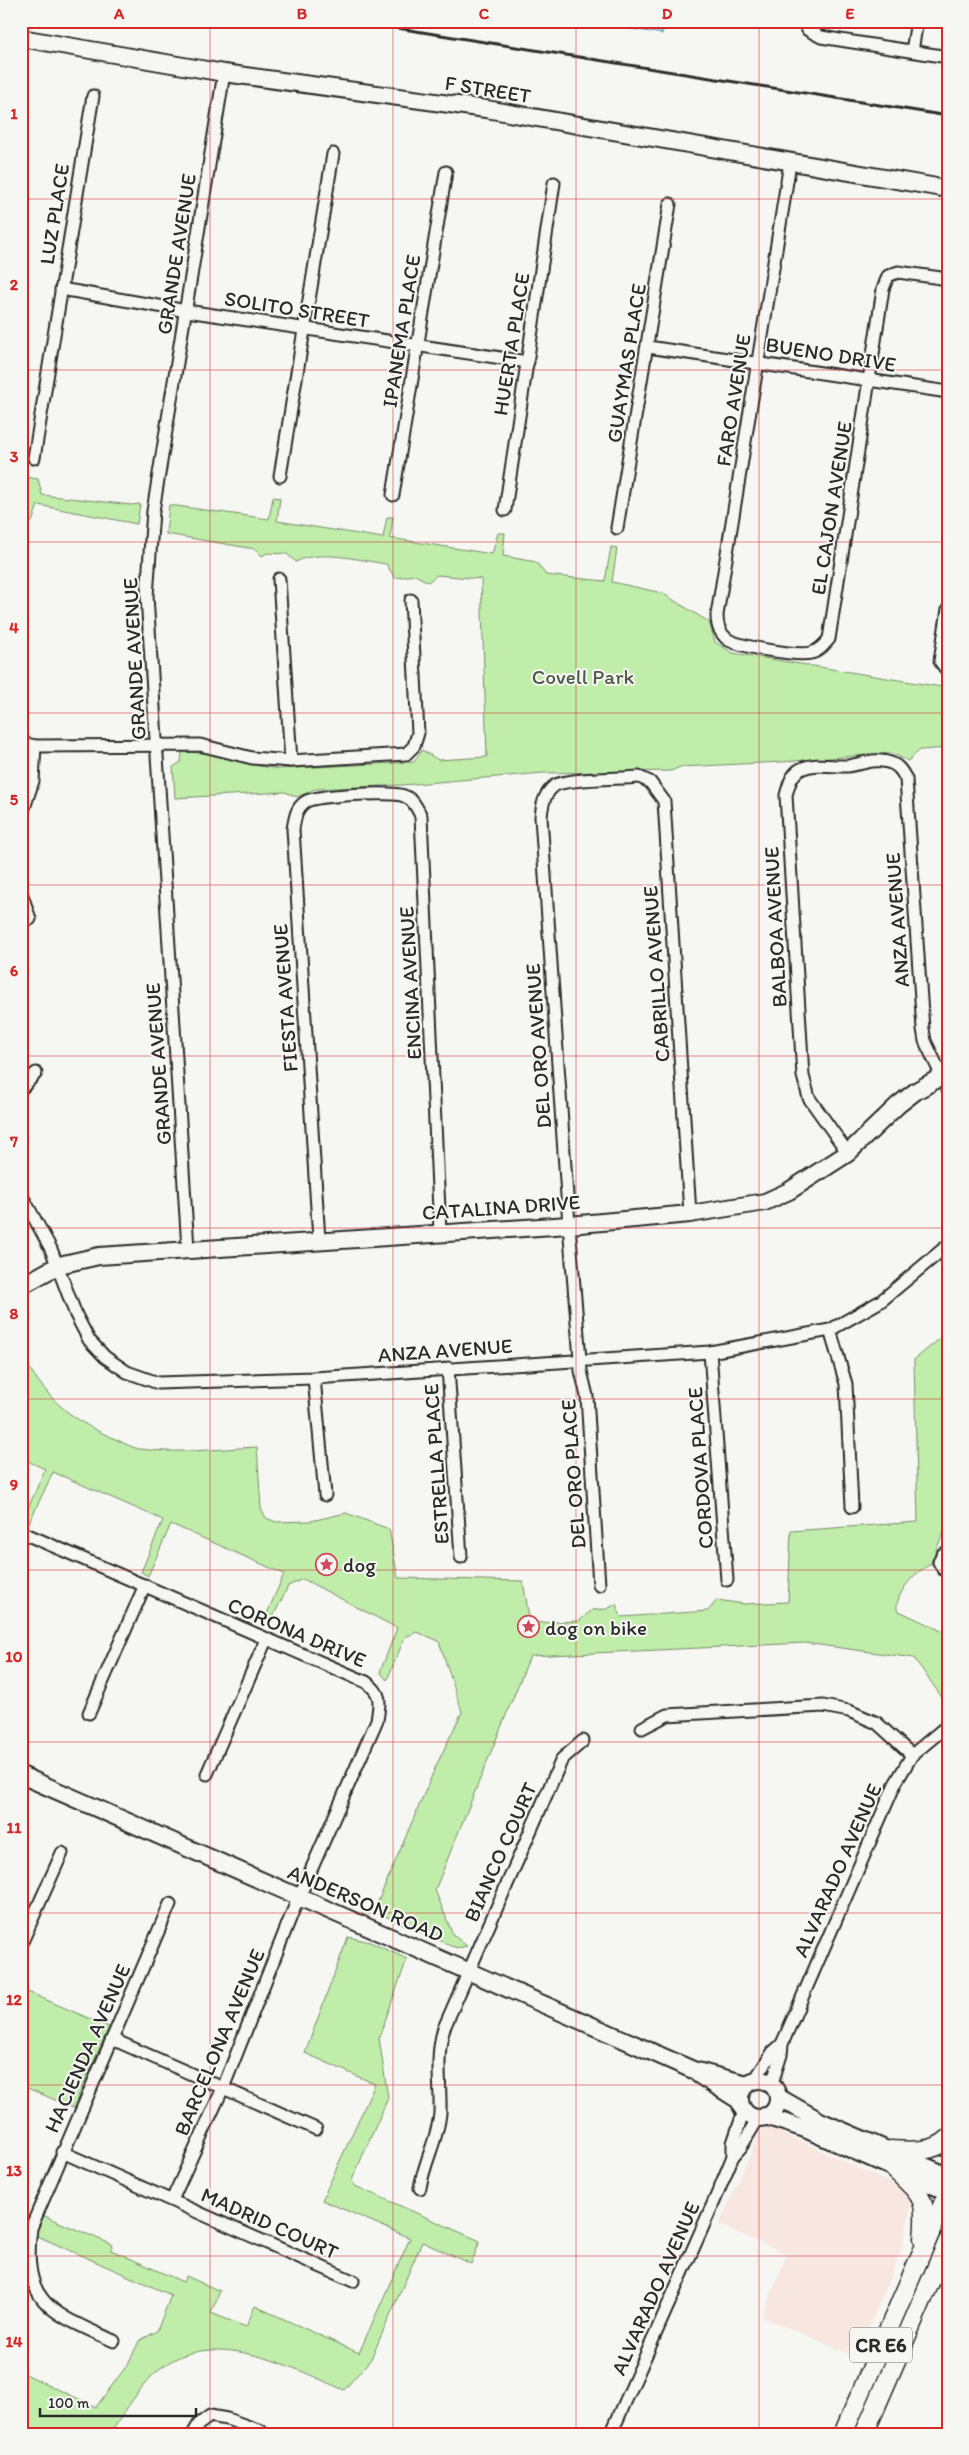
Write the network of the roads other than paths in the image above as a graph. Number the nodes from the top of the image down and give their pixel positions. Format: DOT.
graph roads {
  1 [pos="803,21"];
  2 [pos="916,21"];
  3 [pos="21,38"];
  4 [pos="912,50"];
  5 [pos="948,57"];
  6 [pos="224,73"];
  7 [pos="93,96"];
  8 [pos="333,154"];
  9 [pos="790,163"];
  10 [pos="446,172"];
  11 [pos="554,183"];
  12 [pos="948,189"];
  13 [pos="670,204"];
  14 [pos="948,279"];
  15 [pos="61,289"];
  16 [pos="187,311"];
  17 [pos="305,329"];
  18 [pos="418,347"];
  19 [pos="648,347"];
  20 [pos="528,362"];
  21 [pos="758,362"];
  22 [pos="870,380"];
  23 [pos="948,392"];
  24 [pos="34,458"];
  25 [pos="280,476"];
  26 [pos="393,495"];
  27 [pos="505,510"];
  28 [pos="617,528"];
  29 [pos="279,579"];
  30 [pos="411,600"];
  31 [pos="948,609"];
  32 [pos="728,640"];
  33 [pos="948,672"];
  34 [pos="21,743"];
  35 [pos="157,745"];
  36 [pos="35,746"];
  37 [pos="878,760"];
  38 [pos="291,761"];
  39 [pos="605,780"];
  40 [pos="348,795"];
  41 [pos="21,817"];
  42 [pos="21,892"];
  43 [pos="30,919"];
  44 [pos="36,1072"];
  45 [pos="946,1079"];
  46 [pos="21,1089"];
  47 [pos="848,1153"];
  48 [pos="21,1194"];
  49 [pos="690,1214"];
  50 [pos="570,1225"];
  51 [pos="440,1232"];
  52 [pos="319,1240"];
  53 [pos="948,1245"];
  54 [pos="188,1249"];
  55 [pos="59,1265"];
  56 [pos="21,1286"];
  57 [pos="830,1330"];
  58 [pos="710,1352"];
  59 [pos="581,1360"];
  60 [pos="448,1368"];
  61 [pos="314,1378"];
  62 [pos="325,1495"];
  63 [pos="852,1507"];
  64 [pos="22,1533"];
  65 [pos="948,1552"];
  66 [pos="461,1557"];
  67 [pos="948,1571"];
  68 [pos="727,1580"];
  69 [pos="145,1585"];
  70 [pos="599,1585"];
  71 [pos="266,1640"];
  72 [pos="90,1714"];
  73 [pos="948,1725"];
  74 [pos="642,1728"];
  75 [pos="583,1741"];
  76 [pos="912,1755"];
  77 [pos="207,1774"];
  78 [pos="21,1775"];
  79 [pos="62,1854"];
  80 [pos="298,1898"];
  81 [pos="170,1904"];
  82 [pos="21,1944"];
  83 [pos="468,1971"];
  84 [pos="112,2039"];
  85 [pos="782,2044"];
  86 [pos="693,2070"];
  87 [pos="751,2082"];
  88 [pos="223,2088"];
  89 [pos="774,2091"];
  90 [pos="752,2111"];
  91 [pos="316,2129"];
  92 [pos="948,2138"];
  93 [pos="892,2150"];
  94 [pos="62,2152"];
  95 [pos="733,2156"];
  96 [pos="894,2169"];
  97 [pos="948,2176"];
  98 [pos="420,2188"];
  99 [pos="948,2192"];
  100 [pos="172,2200"];
  101 [pos="948,2241"];
  102 [pos="944,2253"];
  103 [pos="921,2257"];
  104 [pos="353,2281"];
  105 [pos="114,2341"];
  106 [pos="261,2431"];
  107 [pos="193,2434"];
  108 [pos="611,2434"];
  109 [pos="843,2434"];
  110 [pos="864,2434"];
  1 -- 4 [label="street"];
  2 -- 4 [label="street"];
  3 -- 6 [label="street, F STREET"];
  4 -- 5 [label="street"];
  6 -- 9 [label="street, F STREET"];
  6 -- 16 [label="street, GRANDE AVENUE"];
  7 -- 15 [label="street, LUZ PLACE"];
  8 -- 17 [label="street"];
  9 -- 12 [label="street, F STREET"];
  9 -- 21 [label="street, FARO AVENUE"];
  10 -- 18 [label="street, IPANEMA PLACE"];
  11 -- 20 [label="street, HUERTA PLACE"];
  13 -- 19 [label="street, GUAYMAS PLACE"];
  14 -- 22 [label="street, EL CAJON AVENUE"];
  15 -- 16 [label="street, SOLITO STREET"];
  15 -- 24 [label="street, LUZ PLACE"];
  16 -- 17 [label="street, SOLITO STREET"];
  16 -- 35 [label="street, GRANDE AVENUE"];
  17 -- 18 [label="street, SOLITO STREET"];
  17 -- 25 [label="street"];
  18 -- 20 [label="street, SOLITO STREET"];
  18 -- 26 [label="street, IPANEMA PLACE"];
  19 -- 21 [label="street, BUENO DRIVE"];
  19 -- 28 [label="street, GUAYMAS PLACE"];
  20 -- 27 [label="street, HUERTA PLACE"];
  21 -- 22 [label="street, BUENO DRIVE"];
  21 -- 32 [label="street, FARO AVENUE"];
  22 -- 23 [label="street, BUENO DRIVE"];
  22 -- 32 [label="street, EL CAJON AVENUE"];
  29 -- 38 [label="street"];
  30 -- 38 [label="street"];
  31 -- 33 [label="street"];
  34 -- 36 [label="street"];
  35 -- 36 [label="street"];
  35 -- 38 [label="street"];
  35 -- 54 [label="street, GRANDE AVENUE"];
  36 -- 41 [label="street"];
  37 -- 45 [label="street, ANZA AVENUE"];
  37 -- 47 [label="street, BALBOA AVENUE"];
  39 -- 49 [label="street, CABRILLO AVENUE"];
  39 -- 50 [label="street, DEL ORO AVENUE"];
  40 -- 51 [label="street, ENCINA AVENUE"];
  40 -- 52 [label="street, FIESTA AVENUE"];
  42 -- 43 [label="street"];
  44 -- 46 [label="street"];
  45 -- 47 [label="street, CATALINA DRIVE"];
  47 -- 49 [label="street, CATALINA DRIVE"];
  48 -- 55 [label="street, ANZA AVENUE"];
  49 -- 50 [label="street, CATALINA DRIVE"];
  50 -- 51 [label="street, CATALINA DRIVE"];
  50 -- 59 [label="street, DEL ORO AVENUE"];
  51 -- 52 [label="street, CATALINA DRIVE"];
  52 -- 54 [label="street, CATALINA DRIVE"];
  53 -- 57 [label="street, ANZA AVENUE"];
  54 -- 55 [label="street, CATALINA DRIVE"];
  55 -- 56 [label="street, CATALINA DRIVE"];
  55 -- 61 [label="street, ANZA AVENUE"];
  57 -- 58 [label="street, ANZA AVENUE"];
  57 -- 63 [label="street"];
  58 -- 59 [label="street, ANZA AVENUE"];
  58 -- 68 [label="street, CORDOVA PLACE"];
  59 -- 60 [label="street, ANZA AVENUE"];
  59 -- 70 [label="street, DEL ORO PLACE"];
  60 -- 61 [label="street, ANZA AVENUE"];
  60 -- 66 [label="street, ESTRELLA PLACE"];
  61 -- 62 [label="street"];
  64 -- 69 [label="street, CORONA DRIVE"];
  65 -- 67 [label="street"];
  69 -- 71 [label="street, CORONA DRIVE"];
  69 -- 72 [label="street"];
  71 -- 77 [label="street"];
  71 -- 80 [label="street, CORONA DRIVE"];
  73 -- 76 [label="street, ALVARADO AVENUE"];
  74 -- 76 [label="street"];
  75 -- 83 [label="street, BIANCO COURT"];
  76 -- 85 [label="street, ALVARADO AVENUE"];
  78 -- 80 [label="street, ANDERSON ROAD"];
  79 -- 82 [label="street"];
  80 -- 83 [label="street, ANDERSON ROAD"];
  80 -- 88 [label="street, BARCELONA AVENUE"];
  81 -- 84 [label="street, HACIENDA AVENUE"];
  83 -- 86 [label="street, ANDERSON ROAD"];
  83 -- 98 [label="street, BIANCO COURT"];
  84 -- 88 [label="street"];
  84 -- 94 [label="street, HACIENDA AVENUE"];
  85 -- 87 [label="street, ALVARADO AVENUE"];
  85 -- 89 [label="street, ALVARADO AVENUE"];
  86 -- 87 [label="street, ANDERSON ROAD"];
  86 -- 90 [label="street, ANDERSON ROAD"];
  87 -- 89 [label="street, ANDERSON ROAD"];
  87 -- 90 [label="street"];
  88 -- 91 [label="street"];
  88 -- 100 [label="street, BARCELONA AVENUE"];
  89 -- 90 [label="street"];
  89 -- 93 [label="street"];
  90 -- 95 [label="street, ALVARADO AVENUE"];
  90 -- 95 [label="street, ALVARADO AVENUE"];
  90 -- 96 [label="street, ANDERSON ROAD"];
  92 -- 93 [label="main road"];
  93 -- 97 [label="street"];
  94 -- 100 [label="street, MADRID COURT"];
  94 -- 105 [label="street, HACIENDA AVENUE"];
  95 -- 108 [label="street, ALVARADO AVENUE"];
  96 -- 99 [label="street, ANDERSON ROAD"];
  96 -- 103 [label="main road"];
  99 -- 103 [label="main road, CR E6"];
  100 -- 104 [label="street, MADRID COURT"];
  101 -- 102 [label="main road, CR E6"];
  102 -- 110 [label="main road, CR E6"];
  103 -- 109 [label="main road, CR E6"];
  106 -- 107 [label="street"];
}
